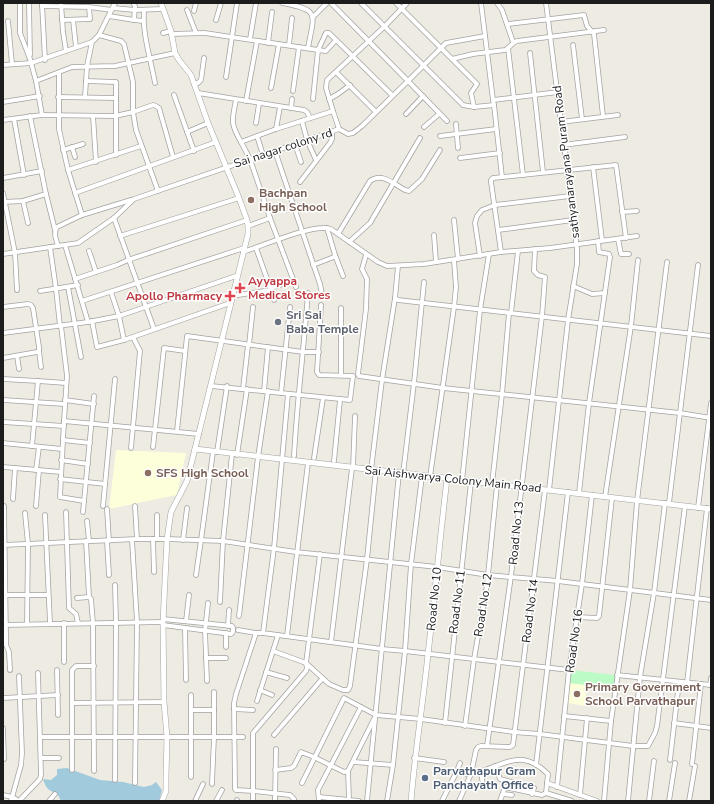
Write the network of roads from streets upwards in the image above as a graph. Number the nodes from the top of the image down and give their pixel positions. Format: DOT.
graph roads {
  1 [pos="20,3"];
  2 [pos="30,3"];
  3 [pos="115,3"];
  4 [pos="133,3"];
  5 [pos="161,3"];
  6 [pos="196,3"];
  7 [pos="221,3"];
  8 [pos="237,3"];
  9 [pos="256,3"];
  10 [pos="282,3"];
  11 [pos="328,3"];
  12 [pos="331,3"];
  13 [pos="361,3"];
  14 [pos="396,3"];
  15 [pos="407,3"];
  16 [pos="481,3"];
  17 [pos="497,3"];
  18 [pos="546,3"];
  19 [pos="42,4"];
  20 [pos="61,4"];
  21 [pos="89,7"];
  22 [pos="112,9"];
  23 [pos="163,9"];
  24 [pos="402,9"];
  25 [pos="135,10"];
  26 [pos="144,10"];
  27 [pos="187,10"];
  28 [pos="194,11"];
  29 [pos="272,12"];
  30 [pos="109,16"];
  31 [pos="313,17"];
  32 [pos="292,18"];
  33 [pos="548,18"];
  34 [pos="62,20"];
  35 [pos="73,20"];
  36 [pos="134,20"];
  37 [pos="216,20"];
  38 [pos="8,21"];
  39 [pos="143,21"];
  40 [pos="508,24"];
  41 [pos="385,26"];
  42 [pos="604,30"];
  43 [pos="593,31"];
  44 [pos="163,33"];
  45 [pos="171,33"];
  46 [pos="196,33"];
  47 [pos="99,35"];
  48 [pos="232,36"];
  49 [pos="485,36"];
  50 [pos="550,38"];
  51 [pos="250,39"];
  52 [pos="336,40"];
  53 [pos="257,41"];
  54 [pos="369,41"];
  55 [pos="92,42"];
  56 [pos="513,42"];
  57 [pos="268,43"];
  58 [pos="279,44"];
  59 [pos="289,45"];
  60 [pos="573,45"];
  61 [pos="76,47"];
  62 [pos="299,47"];
  63 [pos="308,48"];
  64 [pos="440,48"];
  65 [pos="508,48"];
  66 [pos="318,50"];
  67 [pos="66,51"];
  68 [pos="487,52"];
  69 [pos="176,53"];
  70 [pos="530,53"];
  71 [pos="353,56"];
  72 [pos="150,58"];
  73 [pos="204,58"];
  74 [pos="452,59"];
  75 [pos="45,60"];
  76 [pos="31,61"];
  77 [pos="128,63"];
  78 [pos="12,64"];
  79 [pos="3,65"];
  80 [pos="87,66"];
  81 [pos="423,66"];
  82 [pos="336,72"];
  83 [pos="59,73"];
  84 [pos="226,77"];
  85 [pos="36,81"];
  86 [pos="86,81"];
  87 [pos="408,81"];
  88 [pos="155,83"];
  89 [pos="194,84"];
  90 [pos="350,85"];
  91 [pos="271,88"];
  92 [pos="293,91"];
  93 [pos="558,92"];
  94 [pos="198,93"];
  95 [pos="174,94"];
  96 [pos="535,94"];
  97 [pos="392,95"];
  98 [pos="40,96"];
  99 [pos="423,96"];
  100 [pos="58,97"];
  101 [pos="85,97"];
  102 [pos="514,97"];
  103 [pos="116,98"];
  104 [pos="292,99"];
  105 [pos="313,99"];
  106 [pos="329,99"];
  107 [pos="236,100"];
  108 [pos="246,101"];
  109 [pos="3,102"];
  110 [pos="494,102"];
  111 [pos="259,104"];
  112 [pos="280,106"];
  113 [pos="474,107"];
  114 [pos="291,108"];
  115 [pos="333,111"];
  116 [pos="134,112"];
  117 [pos="376,112"];
  118 [pos="58,114"];
  119 [pos="406,114"];
  120 [pos="439,114"];
  121 [pos="42,115"];
  122 [pos="618,115"];
  123 [pos="30,116"];
  124 [pos="93,116"];
  125 [pos="115,116"];
  126 [pos="603,116"];
  127 [pos="310,118"];
  128 [pos="14,119"];
  129 [pos="582,119"];
  130 [pos="3,120"];
  131 [pos="302,121"];
  132 [pos="447,121"];
  133 [pos="561,122"];
  134 [pos="208,123"];
  135 [pos="256,123"];
  136 [pos="456,124"];
  137 [pos="424,127"];
  138 [pos="276,129"];
  139 [pos="340,129"];
  140 [pos="496,129"];
  141 [pos="187,132"];
  142 [pos="332,132"];
  143 [pos="457,134"];
  144 [pos="257,136"];
  145 [pos="440,136"];
  146 [pos="625,137"];
  147 [pos="420,138"];
  148 [pos="307,140"];
  149 [pos="216,142"];
  150 [pos="241,142"];
  151 [pos="83,144"];
  152 [pos="295,144"];
  153 [pos="563,145"];
  154 [pos="141,146"];
  155 [pos="72,147"];
  156 [pos="458,148"];
  157 [pos="63,150"];
  158 [pos="440,150"];
  159 [pos="194,151"];
  160 [pos="275,151"];
  161 [pos="500,153"];
  162 [pos="116,155"];
  163 [pos="263,155"];
  164 [pos="74,157"];
  165 [pos="173,157"];
  166 [pos="460,158"];
  167 [pos="250,160"];
  168 [pos="316,160"];
  169 [pos="96,162"];
  170 [pos="301,162"];
  171 [pos="149,166"];
  172 [pos="593,166"];
  173 [pos="226,167"];
  174 [pos="68,170"];
  175 [pos="567,170"];
  176 [pos="42,171"];
  177 [pos="543,172"];
  178 [pos="24,175"];
  179 [pos="523,175"];
  180 [pos="502,177"];
  181 [pos="3,178"];
  182 [pos="300,182"];
  183 [pos="393,183"];
  184 [pos="158,191"];
  185 [pos="3,193"];
  186 [pos="75,193"];
  187 [pos="46,194"];
  188 [pos="570,196"];
  189 [pos="239,198"];
  190 [pos="134,199"];
  191 [pos="23,201"];
  192 [pos="4,202"];
  193 [pos="495,206"];
  194 [pos="636,210"];
  195 [pos="622,212"];
  196 [pos="82,215"];
  197 [pos="114,218"];
  198 [pos="270,218"];
  199 [pos="247,220"];
  200 [pos="454,220"];
  201 [pos="573,220"];
  202 [pos="28,223"];
  203 [pos="248,226"];
  204 [pos="327,228"];
  205 [pos="55,230"];
  206 [pos="498,230"];
  207 [pos="302,232"];
  208 [pos="338,234"];
  209 [pos="434,235"];
  210 [pos="120,236"];
  211 [pos="637,236"];
  212 [pos="626,238"];
  213 [pos="618,239"];
  214 [pos="278,240"];
  215 [pos="600,241"];
  216 [pos="349,242"];
  217 [pos="576,244"];
  218 [pos="66,245"];
  219 [pos="58,246"];
  220 [pos="50,247"];
  221 [pos="256,248"];
  222 [pos="535,249"];
  223 [pos="244,250"];
  224 [pos="89,251"];
  225 [pos="518,251"];
  226 [pos="501,252"];
  227 [pos="15,253"];
  228 [pos="3,254"];
  229 [pos="490,254"];
  230 [pos="629,254"];
  231 [pos="335,255"];
  232 [pos="366,255"];
  233 [pos="480,256"];
  234 [pos="456,259"];
  235 [pos="128,260"];
  236 [pos="638,260"];
  237 [pos="436,262"];
  238 [pos="667,262"];
  239 [pos="313,265"];
  240 [pos="698,265"];
  241 [pos="398,266"];
  242 [pos="96,272"];
  243 [pos="236,276"];
  244 [pos="343,276"];
  245 [pos="75,279"];
  246 [pos="424,282"];
  247 [pos="137,283"];
  248 [pos="78,285"];
  249 [pos="280,285"];
  250 [pos="573,286"];
  251 [pos="68,287"];
  252 [pos="296,287"];
  253 [pos="56,289"];
  254 [pos="271,289"];
  255 [pos="17,290"];
  256 [pos="40,291"];
  257 [pos="111,292"];
  258 [pos="308,293"];
  259 [pos="322,294"];
  260 [pos="605,294"];
  261 [pos="232,296"];
  262 [pos="395,298"];
  263 [pos="274,300"];
  264 [pos="82,301"];
  265 [pos="230,303"];
  266 [pos="422,303"];
  267 [pos="321,305"];
  268 [pos="145,306"];
  269 [pos="253,306"];
  270 [pos="290,307"];
  271 [pos="454,307"];
  272 [pos="3,308"];
  273 [pos="341,308"];
  274 [pos="480,310"];
  275 [pos="510,313"];
  276 [pos="119,316"];
  277 [pos="542,316"];
  278 [pos="568,320"];
  279 [pos="90,322"];
  280 [pos="600,323"];
  281 [pos="74,324"];
  282 [pos="61,326"];
  283 [pos="630,326"];
  284 [pos="37,328"];
  285 [pos="154,330"];
  286 [pos="658,330"];
  287 [pos="3,333"];
  288 [pos="690,334"];
  289 [pos="711,336"];
  290 [pos="133,337"];
  291 [pos="124,340"];
  292 [pos="221,341"];
  293 [pos="248,345"];
  294 [pos="268,347"];
  295 [pos="286,348"];
  296 [pos="39,351"];
  297 [pos="185,352"];
  298 [pos="303,352"];
  299 [pos="319,352"];
  300 [pos="17,356"];
  301 [pos="81,357"];
  302 [pos="3,358"];
  303 [pos="41,367"];
  304 [pos="19,369"];
  305 [pos="341,375"];
  306 [pos="3,379"];
  307 [pos="115,379"];
  308 [pos="382,380"];
  309 [pos="38,381"];
  310 [pos="66,383"];
  311 [pos="414,384"];
  312 [pos="211,386"];
  313 [pos="227,386"];
  314 [pos="443,388"];
  315 [pos="245,389"];
  316 [pos="473,390"];
  317 [pos="266,391"];
  318 [pos="281,393"];
  319 [pos="288,394"];
  320 [pos="298,394"];
  321 [pos="502,394"];
  322 [pos="94,396"];
  323 [pos="533,397"];
  324 [pos="322,398"];
  325 [pos="3,400"];
  326 [pos="340,400"];
  327 [pos="559,400"];
  328 [pos="36,402"];
  329 [pos="65,402"];
  330 [pos="589,403"];
  331 [pos="94,404"];
  332 [pos="711,404"];
  333 [pos="618,406"];
  334 [pos="648,410"];
  335 [pos="680,413"];
  336 [pos="354,416"];
  337 [pos="710,418"];
  338 [pos="64,421"];
  339 [pos="3,422"];
  340 [pos="92,423"];
  341 [pos="34,424"];
  342 [pos="64,426"];
  343 [pos="111,426"];
  344 [pos="133,427"];
  345 [pos="155,429"];
  346 [pos="177,431"];
  347 [pos="199,434"];
  348 [pos="63,440"];
  349 [pos="3,443"];
  350 [pos="90,443"];
  351 [pos="32,446"];
  352 [pos="39,447"];
  353 [pos="153,447"];
  354 [pos="131,448"];
  355 [pos="62,449"];
  356 [pos="195,449"];
  357 [pos="215,452"];
  358 [pos="234,454"];
  359 [pos="294,456"];
  360 [pos="258,457"];
  361 [pos="314,458"];
  362 [pos="62,460"];
  363 [pos="282,460"];
  364 [pos="334,462"];
  365 [pos="308,463"];
  366 [pos="88,464"];
  367 [pos="3,467"];
  368 [pos="15,468"];
  369 [pos="353,468"];
  370 [pos="38,470"];
  371 [pos="373,470"];
  372 [pos="61,472"];
  373 [pos="401,473"];
  374 [pos="422,476"];
  375 [pos="430,477"];
  376 [pos="60,479"];
  377 [pos="447,479"];
  378 [pos="462,481"];
  379 [pos="86,482"];
  380 [pos="471,482"];
  381 [pos="105,484"];
  382 [pos="494,484"];
  383 [pos="521,487"];
  384 [pos="547,490"];
  385 [pos="568,492"];
  386 [pos="579,493"];
  387 [pos="592,495"];
  388 [pos="605,497"];
  389 [pos="612,498"];
  390 [pos="13,499"];
  391 [pos="637,500"];
  392 [pos="84,501"];
  393 [pos="667,503"];
  394 [pos="4,506"];
  395 [pos="36,506"];
  396 [pos="102,506"];
  397 [pos="135,506"];
  398 [pos="685,506"];
  399 [pos="186,508"];
  400 [pos="698,508"];
  401 [pos="709,508"];
  402 [pos="107,509"];
  403 [pos="66,512"];
  404 [pos="83,512"];
  405 [pos="25,513"];
  406 [pos="45,515"];
  407 [pos="157,515"];
  408 [pos="87,521"];
  409 [pos="137,539"];
  410 [pos="155,539"];
  411 [pos="167,539"];
  412 [pos="132,540"];
  413 [pos="183,540"];
  414 [pos="202,540"];
  415 [pos="87,541"];
  416 [pos="108,541"];
  417 [pos="66,542"];
  418 [pos="223,542"];
  419 [pos="46,543"];
  420 [pos="28,544"];
  421 [pos="4,545"];
  422 [pos="248,545"];
  423 [pos="274,548"];
  424 [pos="296,552"];
  425 [pos="320,554"];
  426 [pos="342,556"];
  427 [pos="367,559"];
  428 [pos="391,562"];
  429 [pos="411,564"];
  430 [pos="437,567"];
  431 [pos="461,570"];
  432 [pos="154,572"];
  433 [pos="488,574"];
  434 [pos="196,575"];
  435 [pos="109,576"];
  436 [pos="511,576"];
  437 [pos="534,578"];
  438 [pos="558,581"];
  439 [pos="582,584"];
  440 [pos="115,585"];
  441 [pos="601,587"];
  442 [pos="630,590"];
  443 [pos="654,593"];
  444 [pos="28,594"];
  445 [pos="5,595"];
  446 [pos="48,595"];
  447 [pos="189,595"];
  448 [pos="673,596"];
  449 [pos="89,597"];
  450 [pos="76,598"];
  451 [pos="697,598"];
  452 [pos="711,600"];
  453 [pos="220,602"];
  454 [pos="208,603"];
  455 [pos="229,610"];
  456 [pos="239,616"];
  457 [pos="577,617"];
  458 [pos="171,620"];
  459 [pos="186,621"];
  460 [pos="93,622"];
  461 [pos="116,622"];
  462 [pos="137,622"];
  463 [pos="163,622"];
  464 [pos="50,623"];
  465 [pos="64,623"];
  466 [pos="78,623"];
  467 [pos="206,623"];
  468 [pos="5,624"];
  469 [pos="27,624"];
  470 [pos="171,626"];
  471 [pos="228,626"];
  472 [pos="185,628"];
  473 [pos="238,630"];
  474 [pos="205,631"];
  475 [pos="256,632"];
  476 [pos="226,633"];
  477 [pos="263,633"];
  478 [pos="278,635"];
  479 [pos="287,636"];
  480 [pos="309,639"];
  481 [pos="331,642"];
  482 [pos="355,646"];
  483 [pos="226,647"];
  484 [pos="382,649"];
  485 [pos="3,650"];
  486 [pos="9,650"];
  487 [pos="405,651"];
  488 [pos="273,652"];
  489 [pos="428,654"];
  490 [pos="451,657"];
  491 [pos="206,658"];
  492 [pos="226,658"];
  493 [pos="474,659"];
  494 [pos="64,662"];
  495 [pos="499,662"];
  496 [pos="306,663"];
  497 [pos="523,665"];
  498 [pos="94,666"];
  499 [pos="547,667"];
  500 [pos="10,670"];
  501 [pos="57,670"];
  502 [pos="569,670"];
  503 [pos="266,672"];
  504 [pos="38,673"];
  505 [pos="617,675"];
  506 [pos="19,676"];
  507 [pos="640,677"];
  508 [pos="287,678"];
  509 [pos="711,678"];
  510 [pos="322,679"];
  511 [pos="186,680"];
  512 [pos="663,680"];
  513 [pos="207,681"];
  514 [pos="679,682"];
  515 [pos="687,683"];
  516 [pos="701,684"];
  517 [pos="711,685"];
  518 [pos="260,690"];
  519 [pos="214,692"];
  520 [pos="58,695"];
  521 [pos="191,695"];
  522 [pos="272,695"];
  523 [pos="39,696"];
  524 [pos="20,697"];
  525 [pos="3,698"];
  526 [pos="257,701"];
  527 [pos="137,702"];
  528 [pos="164,702"];
  529 [pos="73,703"];
  530 [pos="94,703"];
  531 [pos="116,703"];
  532 [pos="361,707"];
  533 [pos="234,709"];
  534 [pos="192,710"];
  535 [pos="214,710"];
  536 [pos="253,710"];
  537 [pos="58,715"];
  538 [pos="376,715"];
  539 [pos="564,716"];
  540 [pos="397,717"];
  541 [pos="587,718"];
  542 [pos="421,719"];
  543 [pos="611,720"];
  544 [pos="444,723"];
  545 [pos="674,723"];
  546 [pos="465,726"];
  547 [pos="696,726"];
  548 [pos="3,728"];
  549 [pos="711,728"];
  550 [pos="490,729"];
  551 [pos="514,732"];
  552 [pos="540,734"];
  553 [pos="274,735"];
  554 [pos="562,736"];
  555 [pos="41,737"];
  556 [pos="72,737"];
  557 [pos="94,737"];
  558 [pos="115,737"];
  559 [pos="136,737"];
  560 [pos="167,737"];
  561 [pos="192,737"];
  562 [pos="214,737"];
  563 [pos="235,737"];
  564 [pos="243,737"];
  565 [pos="585,740"];
  566 [pos="609,742"];
  567 [pos="487,746"];
  568 [pos="633,746"];
  569 [pos="276,749"];
  570 [pos="314,757"];
  571 [pos="4,758"];
  572 [pos="41,758"];
  573 [pos="59,758"];
  574 [pos="414,758"];
  575 [pos="670,760"];
  576 [pos="654,761"];
  577 [pos="354,762"];
  578 [pos="444,762"];
  579 [pos="371,763"];
  580 [pos="460,763"];
  581 [pos="675,764"];
  582 [pos="393,765"];
  583 [pos="536,765"];
  584 [pos="332,766"];
  585 [pos="495,766"];
  586 [pos="72,770"];
  587 [pos="275,770"];
  588 [pos="94,771"];
  589 [pos="348,771"];
  590 [pos="457,771"];
  591 [pos="481,772"];
  592 [pos="471,775"];
  593 [pos="191,777"];
  594 [pos="115,780"];
  595 [pos="135,783"];
  596 [pos="302,783"];
  597 [pos="547,783"];
  598 [pos="203,784"];
  599 [pos="212,784"];
  600 [pos="483,785"];
  601 [pos="557,787"];
  602 [pos="222,790"];
  603 [pos="253,791"];
  604 [pos="275,792"];
  605 [pos="546,792"];
  606 [pos="55,794"];
  607 [pos="503,794"];
  608 [pos="532,794"];
  609 [pos="3,795"];
  610 [pos="580,795"];
  611 [pos="512,796"];
  612 [pos="12,799"];
  613 [pos="319,799"];
  614 [pos="345,800"];
  615 [pos="49,801"];
  616 [pos="162,801"];
  617 [pos="195,801"];
  618 [pos="216,801"];
  619 [pos="253,801"];
  620 [pos="274,801"];
  621 [pos="294,801"];
  622 [pos="358,801"];
  623 [pos="367,801"];
  624 [pos="387,801"];
  625 [pos="411,801"];
  626 [pos="442,801"];
  627 [pos="459,801"];
  628 [pos="500,801"];
  629 [pos="572,801"];
  630 [pos="597,801"];
  631 [pos="604,801"];
  632 [pos="628,801"];
  633 [pos="649,801"];
  634 [pos="669,801"];
  635 [pos="689,801"];
  1 -- 76 [label="street"];
  2 -- 76 [label="street"];
  3 -- 22 [label="street"];
  4 -- 25 [label="street"];
  5 -- 23 [label="street"];
  6 -- 28 [label="street"];
  7 -- 37 [label="street"];
  8 -- 48 [label="street"];
  9 -- 51 [label="street"];
  10 -- 31 [label="street"];
  11 -- 31 [label="street"];
  12 -- 54 [label="street"];
  13 -- 41 [label="street"];
  14 -- 24 [label="street"];
  15 -- 24 [label="street"];
  16 -- 49 [label="street"];
  17 -- 40 [label="street"];
  18 -- 33 [label="street, sathyanarayana Puram Road"];
  19 -- 20 [label="street"];
  19 -- 75 [label="street"];
  20 -- 21 [label="street"];
  20 -- 34 [label="street"];
  21 -- 22 [label="street"];
  21 -- 35 [label="street"];
  22 -- 25 [label="street"];
  22 -- 30 [label="street"];
  23 -- 26 [label="street"];
  23 -- 45 [label="street"];
  24 -- 41 [label="street"];
  24 -- 64 [label="street"];
  25 -- 26 [label="street"];
  25 -- 36 [label="street"];
  26 -- 39 [label="street"];
  27 -- 46 [label="street"];
  29 -- 57 [label="street"];
  30 -- 36 [label="street"];
  30 -- 47 [label="street"];
  31 -- 63 [label="street"];
  32 -- 59 [label="street"];
  33 -- 40 [label="street"];
  33 -- 43 [label="street"];
  33 -- 50 [label="street, sathyanarayana Puram Road"];
  34 -- 35 [label="street"];
  34 -- 67 [label="street"];
  35 -- 61 [label="street"];
  36 -- 39 [label="street"];
  38 -- 78 [label="street"];
  39 -- 72 [label="street"];
  40 -- 56 [label="street"];
  41 -- 54 [label="street"];
  41 -- 81 [label="street"];
  42 -- 43 [label="street"];
  43 -- 50 [label="street"];
  43 -- 126 [label="street"];
  44 -- 45 [label="street"];
  45 -- 46 [label="street"];
  45 -- 69 [label="street"];
  46 -- 48 [label="street"];
  47 -- 55 [label="street"];
  47 -- 77 [label="street"];
  48 -- 51 [label="street"];
  48 -- 84 [label="street"];
  49 -- 64 [label="street"];
  49 -- 68 [label="street"];
  50 -- 56 [label="street"];
  50 -- 93 [label="street, sathyanarayana Puram Road"];
  51 -- 53 [label="street"];
  52 -- 66 [label="street"];
  52 -- 66 [label="street"];
  52 -- 71 [label="street"];
  53 -- 57 [label="street"];
  53 -- 108 [label="street"];
  54 -- 71 [label="street"];
  54 -- 87 [label="street"];
  55 -- 61 [label="street"];
  55 -- 80 [label="street"];
  56 -- 65 [label="street"];
  57 -- 58 [label="street"];
  58 -- 59 [label="street"];
  58 -- 91 [label="street"];
  59 -- 62 [label="street"];
  60 -- 129 [label="street"];
  61 -- 67 [label="street"];
  62 -- 63 [label="street"];
  62 -- 92 [label="street"];
  63 -- 66 [label="street"];
  64 -- 74 [label="street"];
  64 -- 81 [label="street"];
  65 -- 68 [label="street"];
  65 -- 102 [label="street"];
  66 -- 105 [label="street"];
  67 -- 75 [label="street"];
  68 -- 74 [label="street"];
  68 -- 110 [label="street"];
  69 -- 72 [label="street"];
  69 -- 89 [label="street"];
  70 -- 96 [label="street"];
  71 -- 82 [label="street"];
  71 -- 97 [label="street"];
  72 -- 77 [label="street"];
  72 -- 88 [label="street"];
  73 -- 89 [label="street"];
  74 -- 113 [label="street"];
  75 -- 76 [label="street"];
  76 -- 78 [label="street"];
  76 -- 85 [label="street"];
  77 -- 80 [label="street"];
  77 -- 116 [label="street"];
  78 -- 79 [label="street"];
  80 -- 83 [label="street"];
  80 -- 86 [label="street"];
  81 -- 87 [label="street"];
  81 -- 113 [label="street"];
  82 -- 90 [label="street"];
  82 -- 106 [label="street"];
  83 -- 85 [label="street"];
  83 -- 100 [label="street"];
  85 -- 98 [label="street"];
  86 -- 101 [label="street"];
  86 -- 103 [label="street"];
  87 -- 97 [label="street"];
  87 -- 99 [label="street"];
  89 -- 94 [label="street"];
  90 -- 106 [label="street"];
  90 -- 117 [label="street"];
  93 -- 96 [label="street"];
  93 -- 133 [label="street, sathyanarayana Puram Road"];
  94 -- 107 [label="street"];
  94 -- 134 [label="street"];
  95 -- 141 [label="street"];
  96 -- 102 [label="street"];
  96 -- 177 [label="street"];
  97 -- 117 [label="street"];
  98 -- 109 [label="street"];
  98 -- 121 [label="street"];
  99 -- 119 [label="street"];
  99 -- 120 [label="street"];
  100 -- 101 [label="street"];
  100 -- 118 [label="street"];
  101 -- 103 [label="street"];
  102 -- 110 [label="street"];
  102 -- 179 [label="street"];
  103 -- 125 [label="street"];
  104 -- 114 [label="street"];
  106 -- 115 [label="street"];
  107 -- 108 [label="street"];
  107 -- 150 [label="street"];
  108 -- 111 [label="street"];
  110 -- 113 [label="street"];
  110 -- 140 [label="street"];
  111 -- 112 [label="street"];
  111 -- 135 [label="street"];
  112 -- 114 [label="street"];
  112 -- 138 [label="street"];
  114 -- 127 [label="street"];
  115 -- 127 [label="street"];
  115 -- 139 [label="street"];
  116 -- 125 [label="street"];
  116 -- 154 [label="street"];
  116 -- 165 [label="street"];
  117 -- 139 [label="street"];
  118 -- 121 [label="street"];
  118 -- 124 [label="street"];
  118 -- 157 [label="street"];
  120 -- 132 [label="street"];
  120 -- 137 [label="street"];
  121 -- 123 [label="street"];
  122 -- 126 [label="street"];
  123 -- 128 [label="street"];
  123 -- 176 [label="street"];
  124 -- 125 [label="street"];
  124 -- 169 [label="street"];
  125 -- 162 [label="street"];
  126 -- 129 [label="street"];
  127 -- 131 [label="street"];
  128 -- 130 [label="street"];
  128 -- 178 [label="street"];
  129 -- 133 [label="street"];
  131 -- 138 [label="street"];
  131 -- 148 [label="street"];
  133 -- 153 [label="street, sathyanarayana Puram Road"];
  134 -- 141 [label="street"];
  134 -- 149 [label="street"];
  136 -- 143 [label="street"];
  138 -- 144 [label="street"];
  139 -- 142 [label="street, Sai nagar colony rd"];
  140 -- 143 [label="street"];
  140 -- 161 [label="street"];
  141 -- 159 [label="street"];
  142 -- 148 [label="street, Sai nagar colony rd"];
  142 -- 168 [label="street"];
  143 -- 145 [label="street"];
  143 -- 156 [label="street"];
  144 -- 150 [label="street"];
  144 -- 163 [label="street"];
  146 -- 153 [label="street"];
  147 -- 183 [label="street"];
  148 -- 152 [label="street, Sai nagar colony rd"];
  148 -- 168 [label="street"];
  149 -- 159 [label="street"];
  149 -- 173 [label="street"];
  150 -- 167 [label="street"];
  151 -- 155 [label="street"];
  152 -- 160 [label="street, Sai nagar colony rd"];
  152 -- 170 [label="street"];
  153 -- 175 [label="street, sathyanarayana Puram Road"];
  154 -- 162 [label="street"];
  154 -- 171 [label="street"];
  155 -- 157 [label="street"];
  155 -- 164 [label="street"];
  157 -- 174 [label="street"];
  158 -- 183 [label="street"];
  159 -- 165 [label="street"];
  160 -- 163 [label="street, Sai nagar colony rd"];
  160 -- 207 [label="street"];
  161 -- 166 [label="street"];
  161 -- 180 [label="street"];
  162 -- 169 [label="street"];
  163 -- 167 [label="street, Sai nagar colony rd"];
  165 -- 171 [label="street"];
  167 -- 173 [label="street, Sai nagar colony rd"];
  167 -- 198 [label="street"];
  168 -- 182 [label="street"];
  169 -- 174 [label="street"];
  171 -- 184 [label="street"];
  171 -- 186 [label="street"];
  172 -- 175 [label="street"];
  172 -- 195 [label="street"];
  172 -- 215 [label="street"];
  173 -- 184 [label="street, Sai nagar colony rd"];
  173 -- 189 [label="street"];
  174 -- 186 [label="street"];
  175 -- 177 [label="street"];
  175 -- 188 [label="street, sathyanarayana Puram Road"];
  176 -- 178 [label="street"];
  176 -- 187 [label="street"];
  177 -- 179 [label="street"];
  178 -- 181 [label="street"];
  179 -- 180 [label="street"];
  180 -- 193 [label="street"];
  183 -- 208 [label="street"];
  183 -- 216 [label="street"];
  184 -- 190 [label="street, Sai nagar colony rd"];
  185 -- 192 [label="street"];
  186 -- 196 [label="street"];
  187 -- 191 [label="street"];
  187 -- 205 [label="street"];
  188 -- 193 [label="street"];
  188 -- 201 [label="street, sathyanarayana Puram Road"];
  189 -- 199 [label="street"];
  189 -- 210 [label="street"];
  190 -- 196 [label="street, Sai nagar colony rd"];
  190 -- 197 [label="street"];
  191 -- 192 [label="street"];
  191 -- 202 [label="street"];
  192 -- 227 [label="street"];
  193 -- 206 [label="street"];
  193 -- 233 [label="street"];
  194 -- 195 [label="street"];
  195 -- 212 [label="street"];
  196 -- 205 [label="street, Sai nagar colony rd"];
  197 -- 210 [label="street"];
  197 -- 218 [label="street"];
  198 -- 203 [label="street"];
  198 -- 214 [label="street"];
  199 -- 203 [label="street"];
  199 -- 235 [label="street"];
  200 -- 234 [label="street"];
  201 -- 206 [label="street"];
  201 -- 217 [label="street, sathyanarayana Puram Road"];
  203 -- 223 [label="street"];
  204 -- 207 [label="street"];
  204 -- 208 [label="street"];
  204 -- 231 [label="street"];
  205 -- 219 [label="street"];
  206 -- 226 [label="street"];
  207 -- 214 [label="street"];
  207 -- 239 [label="street"];
  208 -- 216 [label="street"];
  209 -- 237 [label="street"];
  210 -- 235 [label="street"];
  211 -- 212 [label="street"];
  212 -- 213 [label="street"];
  213 -- 215 [label="street"];
  213 -- 230 [label="street"];
  214 -- 221 [label="street"];
  214 -- 252 [label="street"];
  215 -- 217 [label="street"];
  215 -- 260 [label="street"];
  216 -- 232 [label="street"];
  217 -- 222 [label="street"];
  217 -- 250 [label="street, sathyanarayana Puram Road"];
  218 -- 219 [label="street"];
  218 -- 245 [label="street"];
  219 -- 220 [label="street"];
  220 -- 227 [label="street"];
  220 -- 253 [label="street"];
  221 -- 223 [label="street"];
  221 -- 254 [label="street"];
  222 -- 225 [label="street"];
  222 -- 277 [label="street, Road No 13"];
  223 -- 243 [label="street"];
  223 -- 247 [label="street"];
  224 -- 242 [label="street"];
  225 -- 226 [label="street"];
  225 -- 275 [label="street, Road No 12"];
  226 -- 229 [label="street"];
  227 -- 228 [label="street"];
  227 -- 255 [label="street"];
  229 -- 233 [label="street"];
  229 -- 274 [label="street"];
  231 -- 239 [label="street"];
  231 -- 244 [label="street"];
  232 -- 241 [label="street"];
  232 -- 308 [label="street"];
  233 -- 234 [label="street"];
  234 -- 237 [label="street"];
  234 -- 271 [label="street"];
  235 -- 242 [label="street"];
  235 -- 247 [label="street"];
  236 -- 283 [label="street"];
  237 -- 241 [label="street"];
  238 -- 286 [label="street"];
  239 -- 259 [label="street"];
  240 -- 288 [label="street"];
  241 -- 262 [label="street"];
  242 -- 245 [label="street"];
  243 -- 261 [label="street"];
  243 -- 268 [label="street"];
  245 -- 248 [label="street"];
  246 -- 266 [label="street"];
  247 -- 257 [label="street"];
  247 -- 268 [label="street"];
  248 -- 251 [label="street"];
  248 -- 264 [label="street"];
  249 -- 254 [label="street"];
  250 -- 260 [label="street"];
  250 -- 278 [label="street, sathyanarayana Puram Road"];
  251 -- 253 [label="street"];
  251 -- 281 [label="street"];
  253 -- 256 [label="street"];
  253 -- 282 [label="street"];
  254 -- 261 [label="street"];
  254 -- 263 [label="street"];
  257 -- 264 [label="street"];
  257 -- 276 [label="street"];
  258 -- 298 [label="street"];
  260 -- 280 [label="street"];
  261 -- 265 [label="street"];
  262 -- 266 [label="street"];
  262 -- 308 [label="street"];
  264 -- 279 [label="street"];
  265 -- 285 [label="street"];
  265 -- 292 [label="street"];
  266 -- 271 [label="street"];
  266 -- 311 [label="street"];
  267 -- 299 [label="street"];
  268 -- 276 [label="street"];
  268 -- 285 [label="street"];
  269 -- 293 [label="street"];
  270 -- 295 [label="street"];
  271 -- 274 [label="street"];
  271 -- 314 [label="street"];
  272 -- 284 [label="street"];
  273 -- 305 [label="street"];
  274 -- 275 [label="street"];
  274 -- 316 [label="street"];
  275 -- 277 [label="street"];
  275 -- 321 [label="street, Road No 12"];
  276 -- 279 [label="street"];
  276 -- 291 [label="street"];
  277 -- 278 [label="street"];
  277 -- 323 [label="street, Road No 13"];
  278 -- 280 [label="street"];
  278 -- 327 [label="street, sathyanarayana Puram Road"];
  279 -- 281 [label="street"];
  279 -- 291 [label="street"];
  280 -- 283 [label="street"];
  280 -- 330 [label="street"];
  281 -- 282 [label="street"];
  281 -- 301 [label="street"];
  282 -- 284 [label="street"];
  282 -- 310 [label="street"];
  283 -- 286 [label="street"];
  283 -- 333 [label="street"];
  284 -- 287 [label="street"];
  284 -- 296 [label="street"];
  285 -- 290 [label="street"];
  286 -- 288 [label="street"];
  286 -- 334 [label="street"];
  288 -- 289 [label="street"];
  288 -- 335 [label="street"];
  290 -- 291 [label="street"];
  290 -- 344 [label="street"];
  292 -- 293 [label="street"];
  292 -- 297 [label="street"];
  292 -- 312 [label="street"];
  293 -- 294 [label="street"];
  293 -- 315 [label="street"];
  294 -- 295 [label="street"];
  294 -- 317 [label="street"];
  295 -- 298 [label="street"];
  295 -- 318 [label="street"];
  296 -- 300 [label="street"];
  296 -- 303 [label="street"];
  297 -- 345 [label="street"];
  297 -- 346 [label="street"];
  298 -- 299 [label="street"];
  298 -- 320 [label="street"];
  299 -- 305 [label="street"];
  300 -- 302 [label="street"];
  300 -- 304 [label="street"];
  305 -- 326 [label="street"];
  306 -- 309 [label="street"];
  307 -- 343 [label="street"];
  308 -- 311 [label="street"];
  308 -- 371 [label="street"];
  309 -- 310 [label="street"];
  309 -- 328 [label="street"];
  310 -- 329 [label="street"];
  311 -- 314 [label="street"];
  311 -- 373 [label="street"];
  312 -- 313 [label="street"];
  312 -- 347 [label="street"];
  313 -- 315 [label="street"];
  313 -- 357 [label="street"];
  314 -- 316 [label="street"];
  314 -- 375 [label="street"];
  315 -- 317 [label="street"];
  315 -- 358 [label="street"];
  316 -- 321 [label="street"];
  316 -- 378 [label="street"];
  317 -- 318 [label="street"];
  317 -- 360 [label="street"];
  318 -- 319 [label="street"];
  319 -- 320 [label="street"];
  319 -- 363 [label="street"];
  320 -- 324 [label="street"];
  320 -- 359 [label="street"];
  321 -- 323 [label="street"];
  321 -- 382 [label="street, Road No 12"];
  322 -- 331 [label="street"];
  323 -- 327 [label="street"];
  323 -- 383 [label="street, Road No 13"];
  324 -- 326 [label="street"];
  324 -- 361 [label="street"];
  325 -- 328 [label="street"];
  326 -- 364 [label="street"];
  327 -- 330 [label="street"];
  327 -- 384 [label="street, Road No 14"];
  328 -- 329 [label="street"];
  328 -- 341 [label="street"];
  329 -- 331 [label="street"];
  329 -- 338 [label="street"];
  330 -- 333 [label="street"];
  330 -- 386 [label="street"];
  331 -- 340 [label="street"];
  332 -- 337 [label="street"];
  333 -- 334 [label="street"];
  333 -- 388 [label="street"];
  334 -- 335 [label="street"];
  334 -- 391 [label="street"];
  335 -- 337 [label="street"];
  335 -- 393 [label="street"];
  336 -- 369 [label="street"];
  337 -- 400 [label="street"];
  338 -- 340 [label="street"];
  338 -- 342 [label="street"];
  339 -- 341 [label="street"];
  340 -- 343 [label="street"];
  340 -- 350 [label="street"];
  341 -- 342 [label="street"];
  341 -- 351 [label="street"];
  342 -- 348 [label="street"];
  343 -- 344 [label="street"];
  343 -- 381 [label="street"];
  344 -- 345 [label="street"];
  344 -- 354 [label="street"];
  345 -- 346 [label="street"];
  345 -- 353 [label="street"];
  346 -- 347 [label="street"];
  347 -- 356 [label="street"];
  348 -- 350 [label="street"];
  348 -- 355 [label="street"];
  349 -- 351 [label="street"];
  350 -- 366 [label="street"];
  351 -- 352 [label="street"];
  352 -- 355 [label="street"];
  352 -- 370 [label="street"];
  355 -- 362 [label="street"];
  356 -- 357 [label="street, Sai Aishwarya Colony Main Road"];
  356 -- 411 [label="street"];
  357 -- 358 [label="street, Sai Aishwarya Colony Main Road"];
  357 -- 414 [label="street"];
  358 -- 360 [label="street, Sai Aishwarya Colony Main Road"];
  358 -- 418 [label="street"];
  360 -- 363 [label="street, Sai Aishwarya Colony Main Road"];
  360 -- 422 [label="street"];
  362 -- 366 [label="street"];
  362 -- 372 [label="street"];
  363 -- 365 [label="street, Sai Aishwarya Colony Main Road"];
  363 -- 423 [label="street"];
  365 -- 369 [label="street, Sai Aishwarya Colony Main Road"];
  365 -- 424 [label="street"];
  366 -- 379 [label="street"];
  367 -- 368 [label="street"];
  368 -- 370 [label="street"];
  368 -- 390 [label="street"];
  369 -- 371 [label="street, Sai Aishwarya Colony Main Road"];
  369 -- 426 [label="street"];
  370 -- 372 [label="street"];
  370 -- 395 [label="street"];
  371 -- 373 [label="street, Sai Aishwarya Colony Main Road"];
  371 -- 427 [label="street"];
  372 -- 376 [label="street"];
  373 -- 374 [label="street, Sai Aishwarya Colony Main Road"];
  373 -- 428 [label="street"];
  374 -- 375 [label="street, Sai Aishwarya Colony Main Road"];
  374 -- 429 [label="street"];
  375 -- 377 [label="street, Sai Aishwarya Colony Main Road"];
  376 -- 379 [label="street"];
  376 -- 392 [label="street"];
  377 -- 378 [label="street, Sai Aishwarya Colony Main Road"];
  377 -- 430 [label="street, Road No 10"];
  378 -- 380 [label="street, Sai Aishwarya Colony Main Road"];
  379 -- 381 [label="street"];
  379 -- 392 [label="street"];
  380 -- 382 [label="street, Sai Aishwarya Colony Main Road"];
  380 -- 431 [label="street, Road No 11"];
  381 -- 396 [label="street"];
  382 -- 383 [label="street, Sai Aishwarya Colony Main Road"];
  382 -- 433 [label="street, Road No 12"];
  383 -- 384 [label="street, Sai Aishwarya Colony Main Road"];
  383 -- 436 [label="street, Road No 13"];
  384 -- 385 [label="street, Sai Aishwarya Colony Main Road"];
  384 -- 437 [label="street, Road No 14"];
  385 -- 386 [label="street, Sai Aishwarya Colony Main Road"];
  385 -- 438 [label="street"];
  386 -- 387 [label="street, Sai Aishwarya Colony Main Road"];
  387 -- 388 [label="street, Sai Aishwarya Colony Main Road"];
  387 -- 439 [label="street, Road No 16"];
  388 -- 389 [label="street, Sai Aishwarya Colony Main Road"];
  389 -- 391 [label="street, Sai Aishwarya Colony Main Road"];
  389 -- 441 [label="street"];
  391 -- 393 [label="street, Sai Aishwarya Colony Main Road"];
  391 -- 442 [label="street"];
  392 -- 404 [label="street"];
  393 -- 398 [label="street, Sai Aishwarya Colony Main Road"];
  393 -- 443 [label="street"];
  394 -- 421 [label="street"];
  397 -- 409 [label="street"];
  398 -- 400 [label="street, Sai Aishwarya Colony Main Road"];
  398 -- 448 [label="street"];
  399 -- 413 [label="street"];
  400 -- 401 [label="street, Sai Aishwarya Colony Main Road"];
  401 -- 451 [label="street"];
  402 -- 416 [label="street"];
  403 -- 417 [label="street"];
  405 -- 420 [label="street"];
  406 -- 419 [label="street"];
  407 -- 410 [label="street"];
  408 -- 415 [label="street"];
  409 -- 410 [label="street"];
  409 -- 412 [label="street"];
  410 -- 411 [label="street"];
  410 -- 432 [label="street"];
  411 -- 413 [label="street"];
  411 -- 463 [label="street"];
  412 -- 416 [label="street"];
  412 -- 462 [label="street"];
  413 -- 414 [label="street"];
  414 -- 418 [label="street"];
  414 -- 434 [label="street"];
  415 -- 416 [label="street"];
  415 -- 417 [label="street"];
  415 -- 449 [label="street"];
  416 -- 435 [label="street"];
  417 -- 419 [label="street"];
  417 -- 466 [label="street"];
  418 -- 422 [label="street"];
  418 -- 453 [label="street"];
  419 -- 420 [label="street"];
  419 -- 446 [label="street"];
  420 -- 421 [label="street"];
  420 -- 444 [label="street"];
  421 -- 445 [label="street"];
  422 -- 423 [label="street"];
  422 -- 456 [label="street"];
  423 -- 424 [label="street"];
  423 -- 477 [label="street"];
  424 -- 425 [label="street"];
  424 -- 479 [label="street"];
  425 -- 426 [label="street"];
  425 -- 480 [label="street"];
  426 -- 427 [label="street"];
  426 -- 481 [label="street"];
  427 -- 428 [label="street"];
  427 -- 482 [label="street"];
  428 -- 429 [label="street"];
  428 -- 484 [label="street"];
  429 -- 430 [label="street"];
  429 -- 487 [label="street"];
  430 -- 431 [label="street"];
  430 -- 489 [label="street, Road No 10"];
  431 -- 433 [label="street"];
  431 -- 490 [label="street, Road No 11"];
  433 -- 436 [label="street"];
  433 -- 493 [label="street, Road No 12"];
  436 -- 437 [label="street"];
  436 -- 495 [label="street, Road No 13"];
  437 -- 438 [label="street"];
  437 -- 497 [label="street, Road No 14"];
  438 -- 439 [label="street"];
  438 -- 499 [label="street"];
  439 -- 441 [label="street"];
  439 -- 457 [label="street, Road No 16"];
  440 -- 461 [label="street"];
  441 -- 442 [label="street"];
  441 -- 457 [label="street"];
  442 -- 443 [label="street"];
  442 -- 505 [label="street"];
  443 -- 448 [label="street"];
  443 -- 507 [label="street"];
  444 -- 445 [label="street"];
  444 -- 446 [label="street"];
  444 -- 469 [label="street"];
  445 -- 468 [label="street"];
  446 -- 464 [label="street"];
  447 -- 459 [label="street"];
  448 -- 451 [label="street"];
  448 -- 512 [label="street"];
  449 -- 450 [label="street"];
  449 -- 460 [label="street"];
  451 -- 452 [label="street"];
  451 -- 515 [label="street"];
  454 -- 467 [label="street"];
  455 -- 471 [label="street"];
  457 -- 502 [label="street, Road No 16"];
  458 -- 459 [label="street"];
  458 -- 463 [label="street"];
  458 -- 470 [label="street"];
  459 -- 467 [label="street"];
  460 -- 461 [label="street"];
  460 -- 466 [label="street"];
  460 -- 498 [label="street"];
  461 -- 462 [label="street"];
  461 -- 531 [label="street"];
  462 -- 463 [label="street"];
  462 -- 527 [label="street"];
  463 -- 470 [label="street"];
  463 -- 528 [label="street"];
  464 -- 465 [label="street"];
  464 -- 469 [label="street"];
  465 -- 466 [label="street"];
  465 -- 494 [label="street"];
  467 -- 471 [label="street"];
  467 -- 474 [label="street"];
  468 -- 469 [label="street"];
  468 -- 486 [label="street"];
  470 -- 472 [label="street"];
  471 -- 476 [label="street"];
  472 -- 474 [label="street"];
  472 -- 511 [label="street"];
  473 -- 475 [label="street"];
  474 -- 476 [label="street"];
  474 -- 491 [label="street"];
  475 -- 477 [label="street"];
  475 -- 533 [label="street"];
  476 -- 483 [label="street"];
  477 -- 478 [label="street"];
  478 -- 479 [label="street"];
  478 -- 488 [label="street"];
  479 -- 480 [label="street"];
  480 -- 481 [label="street"];
  480 -- 496 [label="street"];
  481 -- 482 [label="street"];
  482 -- 484 [label="street"];
  482 -- 510 [label="street"];
  484 -- 487 [label="street"];
  484 -- 538 [label="street"];
  485 -- 486 [label="street"];
  486 -- 500 [label="street"];
  487 -- 489 [label="street"];
  487 -- 540 [label="street"];
  488 -- 496 [label="street"];
  488 -- 503 [label="street"];
  489 -- 490 [label="street"];
  489 -- 542 [label="street, Road No 10"];
  490 -- 493 [label="street"];
  490 -- 544 [label="street, Road No 11"];
  491 -- 492 [label="street"];
  491 -- 513 [label="street"];
  493 -- 495 [label="street"];
  493 -- 546 [label="street, Road No 12"];
  495 -- 497 [label="street"];
  495 -- 550 [label="street, Road No 13"];
  496 -- 510 [label="street"];
  496 -- 603 [label="street"];
  497 -- 499 [label="street"];
  497 -- 551 [label="street, Road No 14"];
  498 -- 529 [label="street"];
  498 -- 530 [label="street"];
  499 -- 502 [label="street"];
  499 -- 552 [label="street"];
  501 -- 520 [label="street"];
  502 -- 539 [label="street, Road No 16"];
  503 -- 508 [label="street"];
  503 -- 518 [label="street"];
  504 -- 523 [label="street"];
  505 -- 507 [label="street"];
  505 -- 543 [label="street"];
  506 -- 524 [label="street"];
  507 -- 512 [label="street"];
  507 -- 568 [label="street"];
  509 -- 517 [label="street"];
  510 -- 553 [label="street"];
  512 -- 514 [label="street"];
  512 -- 568 [label="street"];
  514 -- 515 [label="street"];
  514 -- 545 [label="street"];
  515 -- 516 [label="street"];
  516 -- 517 [label="street"];
  516 -- 547 [label="street"];
  518 -- 522 [label="street"];
  518 -- 526 [label="street"];
  519 -- 535 [label="street"];
  520 -- 523 [label="street"];
  520 -- 537 [label="street"];
  521 -- 534 [label="street"];
  523 -- 524 [label="street"];
  523 -- 555 [label="street"];
  524 -- 525 [label="street"];
  524 -- 612 [label="street"];
  527 -- 528 [label="street"];
  527 -- 531 [label="street"];
  527 -- 559 [label="street"];
  528 -- 560 [label="street"];
  529 -- 530 [label="street"];
  529 -- 556 [label="street"];
  530 -- 531 [label="street"];
  530 -- 557 [label="street"];
  531 -- 558 [label="street"];
  532 -- 538 [label="street"];
  532 -- 570 [label="street"];
  532 -- 584 [label="street"];
  533 -- 536 [label="street"];
  533 -- 563 [label="street"];
  534 -- 535 [label="street"];
  534 -- 561 [label="street"];
  535 -- 562 [label="street"];
  538 -- 540 [label="street"];
  538 -- 577 [label="street"];
  538 -- 579 [label="street"];
  539 -- 541 [label="street"];
  539 -- 554 [label="street, Road No 16"];
  540 -- 542 [label="street"];
  540 -- 582 [label="street"];
  541 -- 543 [label="street"];
  541 -- 565 [label="street"];
  542 -- 544 [label="street"];
  542 -- 574 [label="street, Road No 10"];
  543 -- 566 [label="street"];
  544 -- 546 [label="street"];
  545 -- 547 [label="street"];
  545 -- 575 [label="street"];
  546 -- 550 [label="street"];
  547 -- 549 [label="street"];
  547 -- 635 [label="street"];
  548 -- 571 [label="street"];
  550 -- 551 [label="street"];
  550 -- 567 [label="street, Road No 13"];
  551 -- 552 [label="street"];
  551 -- 567 [label="street"];
  552 -- 554 [label="street"];
  552 -- 583 [label="street"];
  554 -- 565 [label="street"];
  554 -- 601 [label="street, Road No 16"];
  555 -- 556 [label="street"];
  555 -- 572 [label="street"];
  556 -- 557 [label="street"];
  556 -- 586 [label="street"];
  557 -- 558 [label="street"];
  557 -- 588 [label="street"];
  558 -- 559 [label="street"];
  558 -- 594 [label="street"];
  559 -- 560 [label="street"];
  559 -- 595 [label="street"];
  560 -- 561 [label="street"];
  560 -- 616 [label="street"];
  561 -- 562 [label="street"];
  561 -- 593 [label="street"];
  562 -- 563 [label="street"];
  562 -- 599 [label="street"];
  563 -- 564 [label="street"];
  563 -- 603 [label="street"];
  565 -- 566 [label="street"];
  565 -- 610 [label="street"];
  566 -- 568 [label="street"];
  566 -- 631 [label="street"];
  567 -- 592 [label="street"];
  568 -- 632 [label="street"];
  569 -- 587 [label="street"];
  570 -- 584 [label="street"];
  570 -- 587 [label="street"];
  570 -- 596 [label="street"];
  572 -- 573 [label="street"];
  572 -- 612 [label="street"];
  574 -- 578 [label="street"];
  574 -- 625 [label="street, Road No 10"];
  576 -- 633 [label="street"];
  577 -- 579 [label="street"];
  577 -- 589 [label="street"];
  579 -- 582 [label="street"];
  579 -- 623 [label="street"];
  580 -- 590 [label="street"];
  581 -- 634 [label="street"];
  582 -- 624 [label="street"];
  583 -- 585 [label="street"];
  583 -- 597 [label="street"];
  584 -- 589 [label="street"];
  584 -- 613 [label="street"];
  585 -- 591 [label="street"];
  585 -- 608 [label="street"];
  587 -- 604 [label="street"];
  589 -- 614 [label="street"];
  590 -- 592 [label="street"];
  590 -- 626 [label="street"];
  591 -- 592 [label="street"];
  591 -- 600 [label="street"];
  592 -- 627 [label="street"];
  597 -- 601 [label="street"];
  597 -- 605 [label="street"];
  598 -- 617 [label="street"];
  601 -- 610 [label="street"];
  602 -- 618 [label="street"];
  603 -- 604 [label="street"];
  603 -- 619 [label="street"];
  604 -- 620 [label="street"];
  604 -- 621 [label="street"];
  605 -- 608 [label="street"];
  605 -- 629 [label="street"];
  606 -- 615 [label="street"];
  607 -- 608 [label="street"];
  607 -- 611 [label="street"];
  607 -- 628 [label="street"];
  609 -- 612 [label="street"];
  610 -- 630 [label="street"];
  613 -- 614 [label="street"];
  614 -- 622 [label="street"];
}
